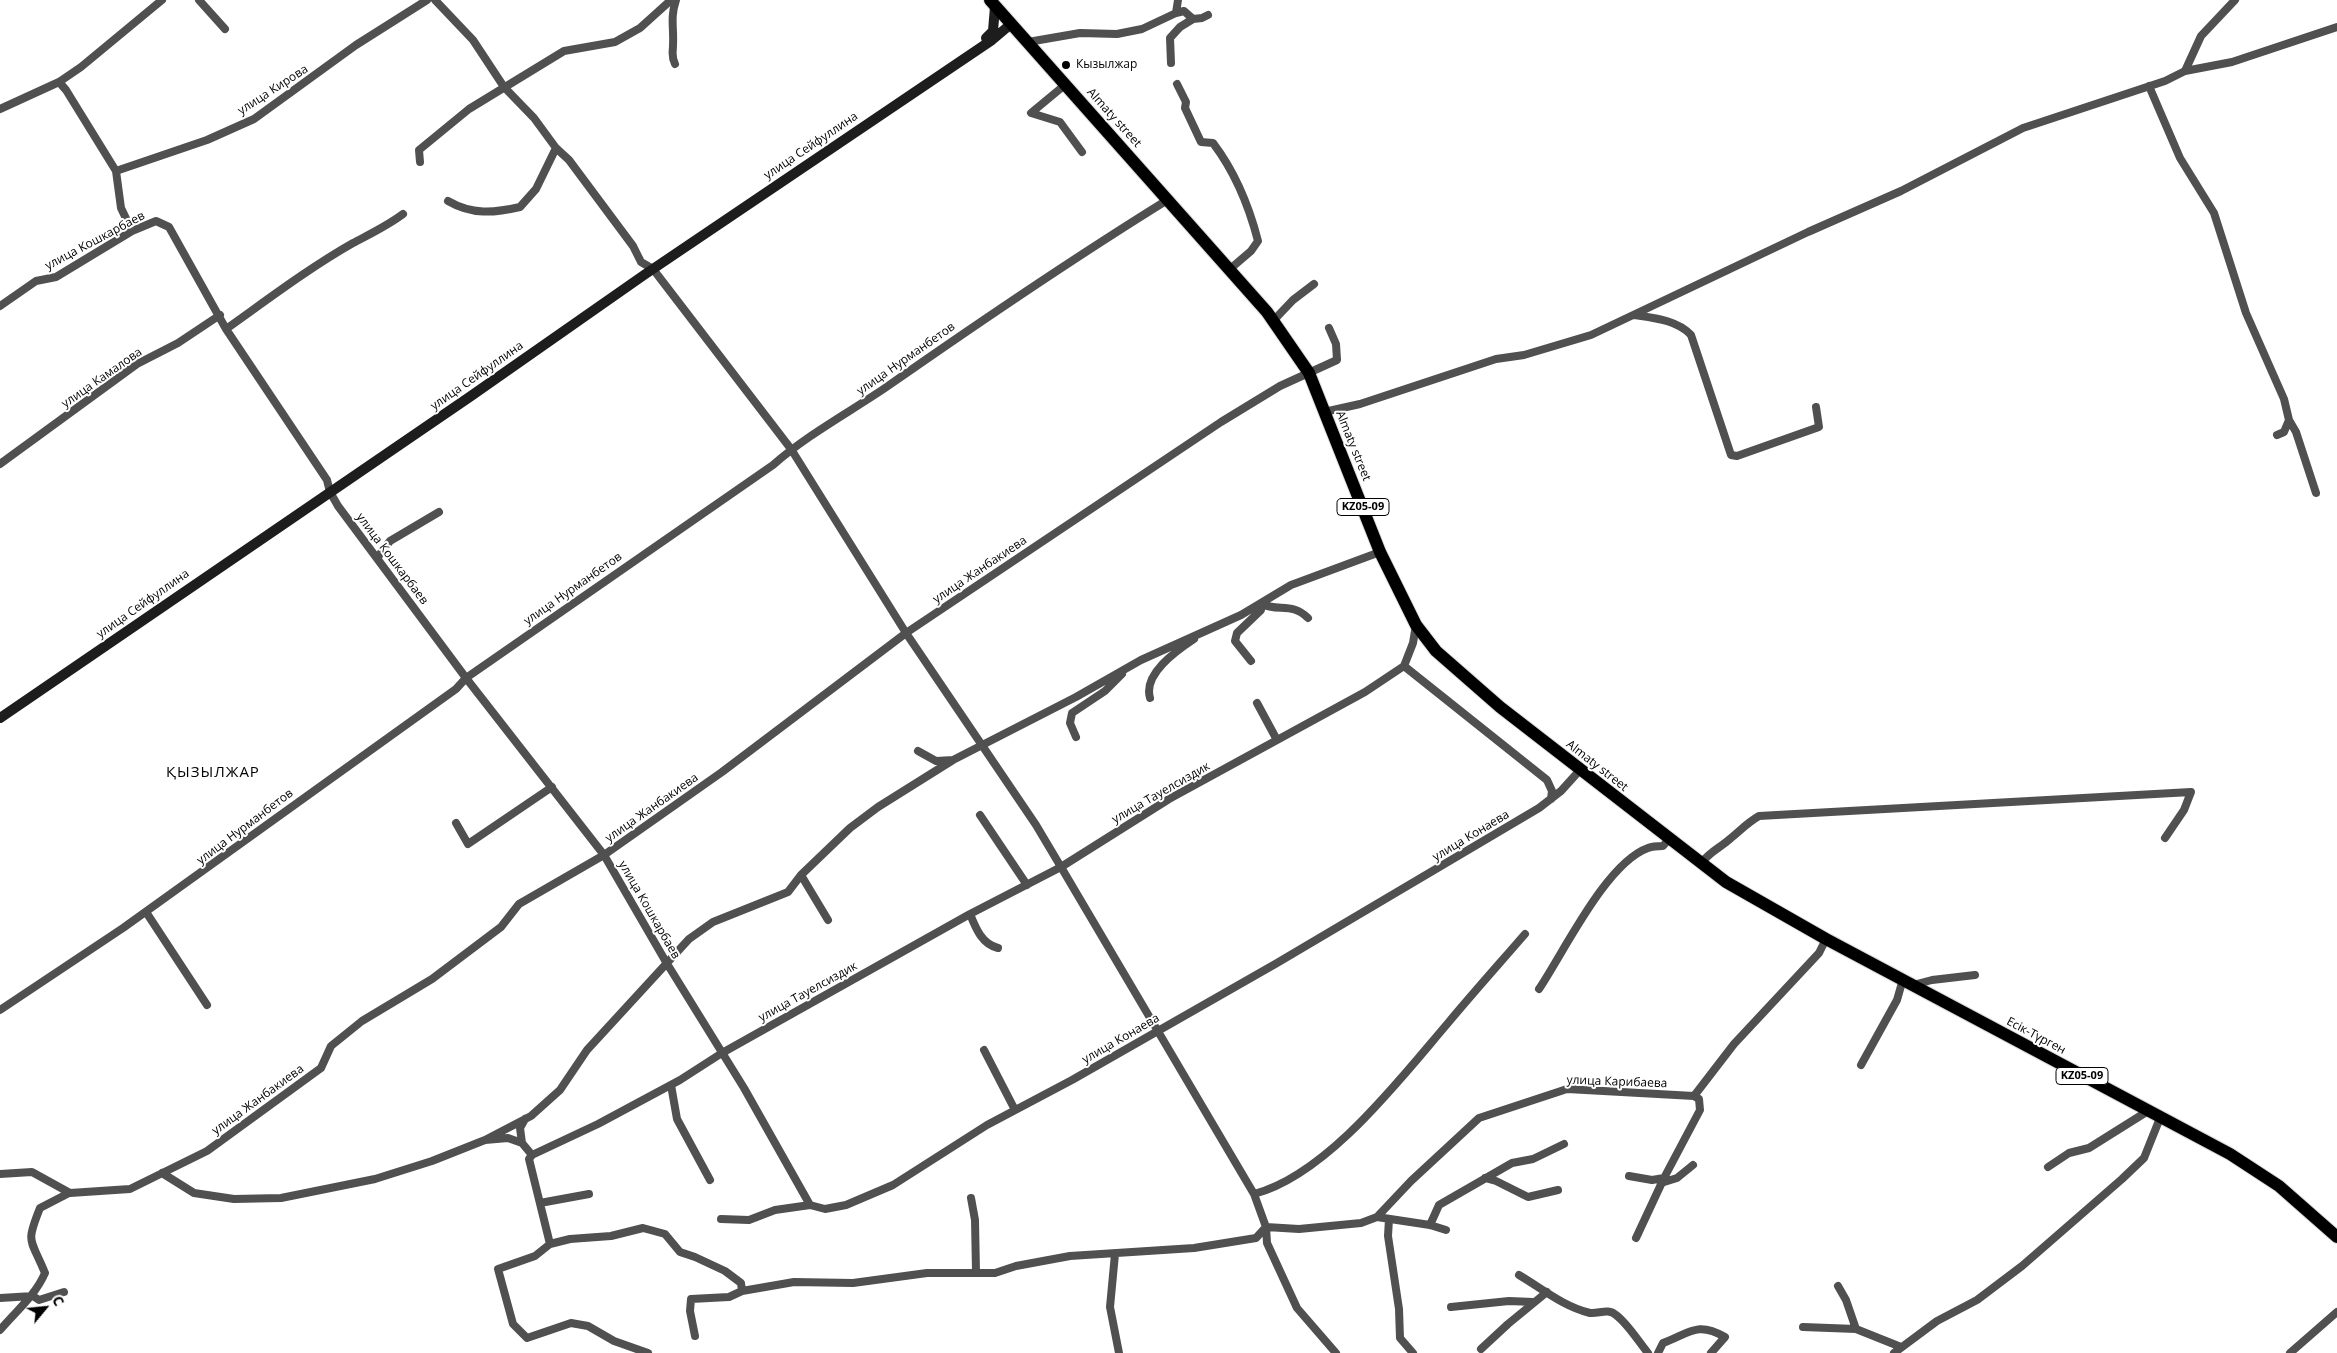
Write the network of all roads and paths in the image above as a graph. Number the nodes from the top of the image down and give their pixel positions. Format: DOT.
graph roads {
  1 [pos="162,0"];
  2 [pos="199,0"];
  3 [pos="427,0"];
  4 [pos="435,0"];
  5 [pos="671,0"];
  6 [pos="676,0"];
  7 [pos="1178,0"];
  8 [pos="2235,0"];
  9 [pos="992,3"];
  10 [pos="1176,13"];
  11 [pos="1208,15"];
  12 [pos="1193,19"];
  13 [pos="1011,24"];
  14 [pos="2337,27"];
  15 [pos="225,29"];
  16 [pos="1028,42"];
  17 [pos="969,55"];
  18 [pos="1171,63"];
  19 [pos="675,64"];
  20 [pos="2185,71"];
  21 [pos="59,82"];
  22 [pos="1066,84"];
  23 [pos="1177,84"];
  24 [pos="504,86"];
  25 [pos="2149,86"];
  26 [pos="0,109"];
  27 [pos="556,148"];
  28 [pos="1082,152"];
  29 [pos="420,162"];
  30 [pos="116,171"];
  31 [pos="1169,199"];
  32 [pos="448,201"];
  33 [pos="403,214"];
  34 [pos="132,231"];
  35 [pos="653,269"];
  36 [pos="1230,269"];
  37 [pos="1314,284"];
  38 [pos="0,306"];
  39 [pos="1634,315"];
  40 [pos="220,316"];
  41 [pos="1273,321"];
  42 [pos="1329,328"];
  43 [pos="226,329"];
  44 [pos="1308,373"];
  45 [pos="1816,406"];
  46 [pos="1324,412"];
  47 [pos="2288,420"];
  48 [pos="2277,435"];
  49 [pos="791,449"];
  50 [pos="0,464"];
  51 [pos="330,492"];
  52 [pos="2316,493"];
  53 [pos="439,512"];
  54 [pos="1380,552"];
  55 [pos="377,558"];
  56 [pos="1261,604"];
  57 [pos="1308,618"];
  58 [pos="1416,625"];
  59 [pos="1206,631"];
  60 [pos="906,633"];
  61 [pos="1251,661"];
  62 [pos="1404,666"];
  63 [pos="1126,668"];
  64 [pos="466,678"];
  65 [pos="1150,698"];
  66 [pos="1257,703"];
  67 [pos="1,716"];
  68 [pos="1076,737"];
  69 [pos="1277,740"];
  70 [pos="983,746"];
  71 [pos="918,751"];
  72 [pos="953,760"];
  73 [pos="1580,770"];
  74 [pos="552,787"];
  75 [pos="1551,799"];
  76 [pos="980,815"];
  77 [pos="456,823"];
  78 [pos="2165,838"];
  79 [pos="1669,839"];
  80 [pos="604,855"];
  81 [pos="1701,863"];
  82 [pos="1061,866"];
  83 [pos="801,875"];
  84 [pos="1026,885"];
  85 [pos="146,912"];
  86 [pos="970,914"];
  87 [pos="828,920"];
  88 [pos="1525,934"];
  89 [pos="1821,935"];
  90 [pos="998,948"];
  91 [pos="666,962"];
  92 [pos="1975,975"];
  93 [pos="1908,982"];
  94 [pos="1539,990"];
  95 [pos="207,1005"];
  96 [pos="0,1010"];
  97 [pos="1157,1031"];
  98 [pos="984,1050"];
  99 [pos="722,1053"];
  100 [pos="1861,1065"];
  101 [pos="671,1084"];
  102 [pos="1694,1096"];
  103 [pos="1015,1110"];
  104 [pos="2148,1111"];
  105 [pos="2160,1118"];
  106 [pos="526,1119"];
  107 [pos="485,1140"];
  108 [pos="522,1143"];
  109 [pos="1564,1144"];
  110 [pos="532,1155"];
  111 [pos="1693,1165"];
  112 [pos="2048,1167"];
  113 [pos="162,1173"];
  114 [pos="0,1174"];
  115 [pos="1628,1176"];
  116 [pos="1485,1178"];
  117 [pos="710,1180"];
  118 [pos="1662,1180"];
  119 [pos="1558,1190"];
  120 [pos="69,1192"];
  121 [pos="589,1194"];
  122 [pos="1254,1194"];
  123 [pos="971,1198"];
  124 [pos="540,1203"];
  125 [pos="810,1204"];
  126 [pos="1378,1217"];
  127 [pos="721,1219"];
  128 [pos="1389,1219"];
  129 [pos="1430,1225"];
  130 [pos="1266,1227"];
  131 [pos="1446,1230"];
  132 [pos="2337,1237"];
  133 [pos="1636,1238"];
  134 [pos="550,1244"];
  135 [pos="1115,1254"];
  136 [pos="976,1272"];
  137 [pos="1519,1274"];
  138 [pos="1838,1286"];
  139 [pos="742,1291"];
  140 [pos="64,1292"];
  141 [pos="1547,1292"];
  142 [pos="32,1296"];
  143 [pos="0,1298"];
  144 [pos="1533,1302"];
  145 [pos="1452,1307"];
  146 [pos="2337,1312"];
  147 [pos="1803,1327"];
  148 [pos="1856,1329"];
  149 [pos="0,1330"];
  150 [pos="695,1336"];
  151 [pos="1901,1347"];
  152 [pos="1481,1349"];
  153 [pos="648,1353"];
  154 [pos="1119,1353"];
  155 [pos="1336,1353"];
  156 [pos="1413,1353"];
  157 [pos="1648,1353"];
  158 [pos="1658,1353"];
  159 [pos="1711,1353"];
  160 [pos="1894,1353"];
  161 [pos="2290,1353"];
  1 -- 21 [label="street"];
  2 -- 15 [label="street"];
  3 -- 30 [label="street, улица Кирова"];
  4 -- 24 [label="street"];
  5 -- 24 [label="street"];
  6 -- 19 [label="street"];
  7 -- 10 [label="street"];
  8 -- 20 [label="street"];
  9 -- 13 [label="main road, Almaty street / KZ05-09"];
  9 -- 17 [label="street, улица Сейфуллина"];
  10 -- 12 [label="street"];
  10 -- 16 [label="street"];
  11 -- 12 [label="street"];
  12 -- 18 [label="street"];
  13 -- 16 [label="main road, Almaty street / KZ05-09"];
  13 -- 17 [label="street, улица Сейфуллина"];
  14 -- 20 [label="street"];
  16 -- 22 [label="main road, Almaty street / KZ05-09"];
  17 -- 35 [label="street, улица Сейфуллина"];
  20 -- 25 [label="street"];
  21 -- 26 [label="street"];
  21 -- 30 [label="street"];
  22 -- 28 [label="street"];
  22 -- 31 [label="main road, Almaty street / KZ05-09"];
  23 -- 36 [label="street"];
  24 -- 27 [label="street"];
  24 -- 29 [label="street"];
  25 -- 39 [label="street"];
  25 -- 47 [label="street"];
  27 -- 32 [label="street"];
  27 -- 35 [label="street"];
  30 -- 34 [label="street"];
  31 -- 36 [label="main road, Almaty street / KZ05-09"];
  31 -- 49 [label="street, улица Нурманбетов"];
  33 -- 43 [label="street"];
  34 -- 38 [label="street, улица Кошкарбаев"];
  34 -- 40 [label="street, улица Кошкарбаев"];
  35 -- 49 [label="street"];
  35 -- 51 [label="street, улица Сейфуллина"];
  36 -- 41 [label="main road, Almaty street / KZ05-09"];
  37 -- 41 [label="street"];
  39 -- 45 [label="street"];
  39 -- 46 [label="street"];
  40 -- 43 [label="street, улица Кошкарбаев"];
  40 -- 50 [label="street, улица Камалова"];
  41 -- 44 [label="main road, Almaty street / KZ05-09"];
  42 -- 44 [label="street, улица Жанбакиева"];
  43 -- 51 [label="street, улица Кошкарбаев"];
  44 -- 46 [label="main road, Almaty street / KZ05-09"];
  44 -- 60 [label="street, улица Жанбакиева"];
  46 -- 54 [label="main road, Almaty street / KZ05-09"];
  47 -- 48 [label="street"];
  47 -- 52 [label="street"];
  49 -- 60 [label="street"];
  49 -- 64 [label="street, улица Нурманбетов"];
  51 -- 55 [label="street, улица Кошкарбаев"];
  51 -- 67 [label="street, улица Сейфуллина"];
  53 -- 55 [label="street"];
  54 -- 56 [label="street"];
  54 -- 58 [label="main road, Almaty street / KZ05-09"];
  55 -- 64 [label="street, улица Кошкарбаев"];
  56 -- 57 [label="street"];
  56 -- 59 [label="street"];
  56 -- 61 [label="street"];
  58 -- 62 [label="street"];
  58 -- 73 [label="main road, Almaty street / KZ05-09"];
  59 -- 63 [label="street"];
  59 -- 65 [label="street"];
  60 -- 70 [label="street"];
  60 -- 80 [label="street, улица Жанбакиева"];
  62 -- 69 [label="street, улица Тауелсиздик"];
  62 -- 75 [label="street"];
  63 -- 68 [label="street"];
  63 -- 70 [label="street"];
  64 -- 74 [label="street, улица Кошкарбаев"];
  64 -- 85 [label="street, улица Нурманбетов"];
  66 -- 69 [label="street"];
  69 -- 82 [label="street, улица Тауелсиздик"];
  70 -- 72 [label="street"];
  70 -- 82 [label="street"];
  71 -- 72 [label="street"];
  72 -- 83 [label="street"];
  73 -- 75 [label="street, улица Конаева"];
  73 -- 79 [label="main road, Almaty street / KZ05-09"];
  74 -- 77 [label="street"];
  74 -- 80 [label="street, улица Кошкарбаев"];
  75 -- 97 [label="street, улица Конаева"];
  76 -- 84 [label="street"];
  78 -- 81 [label="street"];
  79 -- 81 [label="main road, Almaty street / KZ05-09"];
  79 -- 94 [label="street"];
  80 -- 91 [label="street, улица Кошкарбаев"];
  80 -- 113 [label="street, улица Жанбакиева"];
  81 -- 89 [label="main road, Almaty street / KZ05-09"];
  82 -- 84 [label="street, улица Тауелсиздик"];
  82 -- 97 [label="street"];
  83 -- 87 [label="street"];
  83 -- 91 [label="street"];
  84 -- 86 [label="street, улица Тауелсиздик"];
  85 -- 95 [label="street"];
  85 -- 96 [label="street, улица Нурманбетов"];
  86 -- 90 [label="street"];
  86 -- 99 [label="street, улица Тауелсиздик"];
  88 -- 122 [label="street"];
  89 -- 93 [label="main road, Есік-Түрген / KZ05-09"];
  89 -- 102 [label="street"];
  91 -- 99 [label="street, улица Кошкарбаев"];
  91 -- 106 [label="street"];
  92 -- 93 [label="street"];
  93 -- 100 [label="street"];
  93 -- 104 [label="main road, Есік-Түрген / KZ05-09"];
  97 -- 103 [label="street, улица Конаева"];
  97 -- 122 [label="street"];
  98 -- 103 [label="street"];
  99 -- 101 [label="street, улица Тауелсиздик"];
  99 -- 125 [label="street"];
  101 -- 110 [label="street, улица Тауелсиздик"];
  101 -- 117 [label="street"];
  102 -- 118 [label="street"];
  102 -- 126 [label="street, улица Карибаева"];
  103 -- 125 [label="street, улица Конаева"];
  104 -- 105 [label="main road, Есік-Түрген / KZ05-09"];
  104 -- 112 [label="street"];
  105 -- 132 [label="main road, Есік-Түрген / KZ05-09"];
  105 -- 151 [label="street"];
  106 -- 107 [label="street"];
  106 -- 108 [label="street"];
  107 -- 108 [label="street"];
  107 -- 113 [label="street"];
  108 -- 110 [label="street"];
  109 -- 116 [label="street"];
  110 -- 124 [label="street"];
  111 -- 118 [label="street"];
  113 -- 120 [label="street, улица Жанбакиева"];
  114 -- 120 [label="street"];
  115 -- 118 [label="street"];
  116 -- 119 [label="street"];
  116 -- 129 [label="street"];
  118 -- 133 [label="street"];
  120 -- 142 [label="street"];
  121 -- 124 [label="street"];
  122 -- 130 [label="street"];
  123 -- 136 [label="street"];
  124 -- 134 [label="street"];
  125 -- 127 [label="street, улица Конаева"];
  126 -- 128 [label="street"];
  126 -- 130 [label="street"];
  128 -- 129 [label="street"];
  128 -- 156 [label="street"];
  129 -- 131 [label="street"];
  130 -- 135 [label="street"];
  130 -- 155 [label="street"];
  134 -- 139 [label="street"];
  134 -- 153 [label="street"];
  135 -- 136 [label="street"];
  135 -- 154 [label="street"];
  136 -- 139 [label="street"];
  137 -- 141 [label="street"];
  138 -- 148 [label="street"];
  139 -- 150 [label="street"];
  140 -- 142 [label="street"];
  141 -- 144 [label="street"];
  141 -- 157 [label="street"];
  142 -- 143 [label="street"];
  142 -- 149 [label="street"];
  144 -- 145 [label="street"];
  144 -- 152 [label="street"];
  146 -- 161 [label="street"];
  147 -- 148 [label="street"];
  148 -- 151 [label="street"];
  151 -- 160 [label="street"];
  158 -- 159 [label="street"];
}
